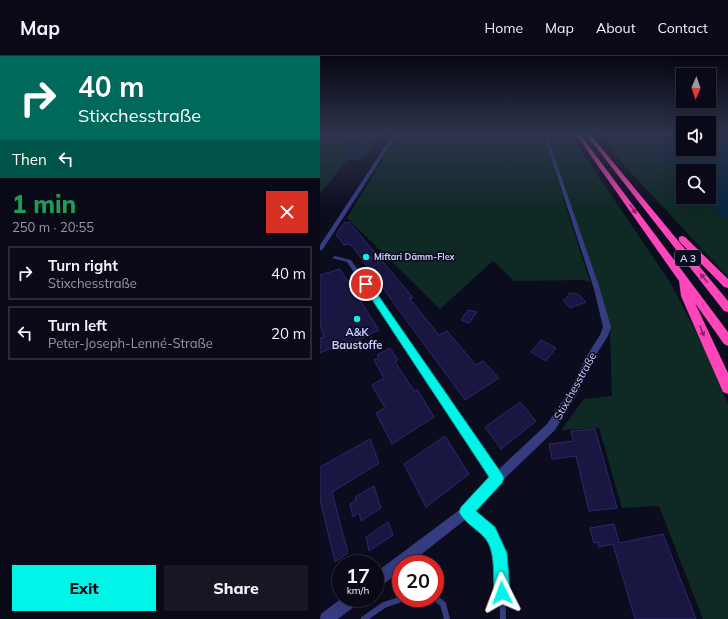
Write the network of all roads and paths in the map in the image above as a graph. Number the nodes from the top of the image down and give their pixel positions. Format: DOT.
graph roads {
  1 [pos="379,159"];
  2 [pos="553,159"];
  3 [pos="596,159"];
  4 [pos="608,159"];
  5 [pos="648,208"];
  6 [pos="320,249"];
  7 [pos="335,258"];
  8 [pos="682,277"];
  9 [pos="728,285"];
  10 [pos="728,308"];
  11 [pos="728,341"];
  12 [pos="728,388"];
  13 [pos="497,478"];
  14 [pos="466,512"];
  15 [pos="384,575"];
  16 [pos="392,602"];
  17 [pos="342,607"];
  18 [pos="444,607"];
  19 [pos="326,619"];
  20 [pos="364,619"];
  21 [pos="446,619"];
  22 [pos="503,619"];
  1 -- 6 [label="street"];
  2 -- 13 [label="street, Stixchesstraße"];
  3 -- 8 [label="highway, A 3, one-way"];
  4 -- 5 [label="highway, A 3"];
  5 -- 9 [label="highway"];
  10 -- 5 [label="highway, A 3, one-way"];
  7 -- 13 [label="street"];
  8 -- 11 [label="highway, A 3"];
  8 -- 12 [label="highway, one-way"];
  13 -- 14 [label="street, Stixchesstraße"];
  14 -- 15 [label="street, Stixchesstraße"];
  14 -- 22 [label="lane"];
  16 -- 20 [label="lane"];
  17 -- 19 [label="street"];
  18 -- 21 [label="lane"];
}
